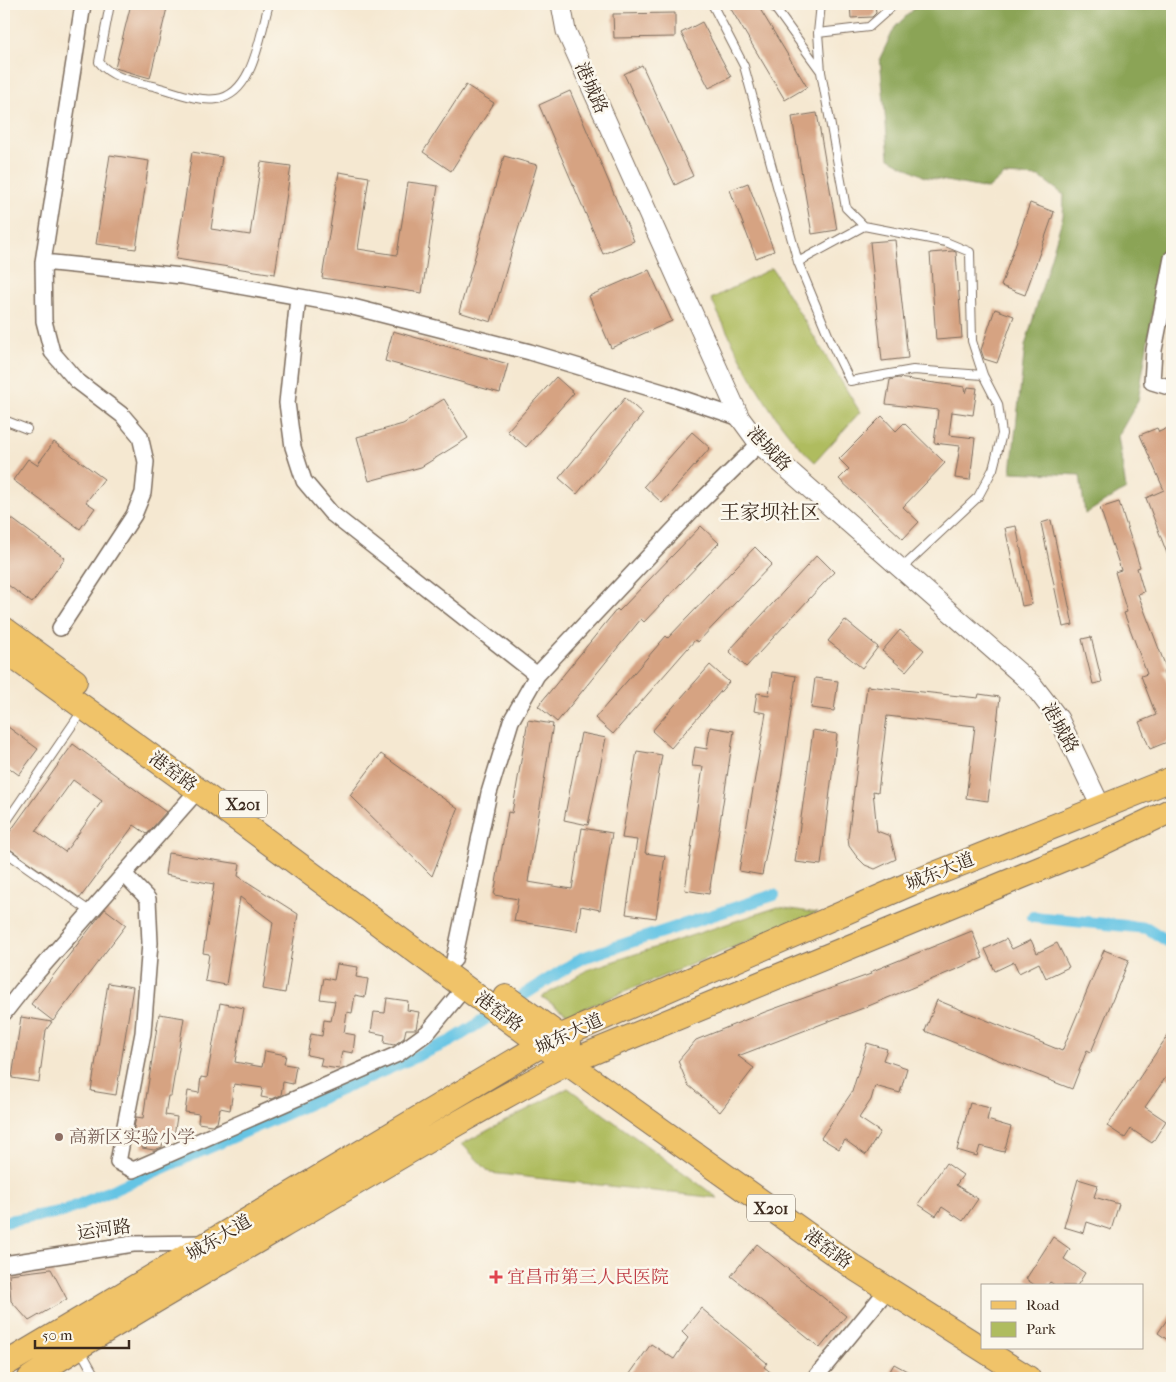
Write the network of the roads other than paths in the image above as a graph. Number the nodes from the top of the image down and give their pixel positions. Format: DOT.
graph roads {
  1 [pos="84,4"];
  2 [pos="110,4"];
  3 [pos="269,4"];
  4 [pos="561,4"];
  5 [pos="712,4"];
  6 [pos="772,4"];
  7 [pos="822,4"];
  8 [pos="895,4"];
  9 [pos="818,33"];
  10 [pos="821,72"];
  11 [pos="864,226"];
  12 [pos="1172,258"];
  13 [pos="43,262"];
  14 [pos="798,262"];
  15 [pos="298,298"];
  16 [pos="984,375"];
  17 [pos="1172,388"];
  18 [pos="740,418"];
  19 [pos="4,420"];
  20 [pos="27,429"];
  21 [pos="759,444"];
  22 [pos="901,569"];
  23 [pos="60,628"];
  24 [pos="4,629"];
  25 [pos="4,650"];
  26 [pos="537,675"];
  27 [pos="84,708"];
  28 [pos="1172,779"];
  29 [pos="198,790"];
  30 [pos="1101,807"];
  31 [pos="1172,810"];
  32 [pos="4,825"];
  33 [pos="4,851"];
  34 [pos="124,874"];
  35 [pos="91,912"];
  36 [pos="454,960"];
  37 [pos="474,987"];
  38 [pos="4,1013"];
  39 [pos="551,1040"];
  40 [pos="576,1059"];
  41 [pos="210,1243"];
  42 [pos="4,1264"];
  43 [pos="888,1289"];
  44 [pos="981,1335"];
  45 [pos="79,1346"];
  46 [pos="981,1348"];
  47 [pos="984,1350"];
  48 [pos="1004,1350"];
  49 [pos="4,1365"];
  50 [pos="30,1378"];
  51 [pos="96,1378"];
  52 [pos="815,1378"];
  53 [pos="1028,1378"];
  54 [pos="1048,1378"];
  1 -- 13 [label="street"];
  2 -- 3 [label="lane"];
  4 -- 18 [label="street, 港城路"];
  5 -- 14 [label="lane"];
  6 -- 10 [label="lane"];
  7 -- 9 [label="lane"];
  8 -- 9 [label="lane"];
  9 -- 10 [label="lane"];
  10 -- 11 [label="lane"];
  11 -- 14 [label="lane"];
  11 -- 16 [label="lane"];
  12 -- 17 [label="street"];
  13 -- 15 [label="street"];
  13 -- 23 [label="street"];
  14 -- 16 [label="lane"];
  15 -- 18 [label="street"];
  15 -- 26 [label="street"];
  16 -- 22 [label="lane"];
  18 -- 21 [label="street, 港城路"];
  19 -- 20 [label="lane"];
  21 -- 22 [label="street, 港城路"];
  21 -- 26 [label="street"];
  22 -- 30 [label="street, 港城路"];
  24 -- 36 [label="main road, 港窑路 / X201"];
  25 -- 27 [label="main road, 港窑路 / X201"];
  26 -- 36 [label="street"];
  27 -- 29 [label="main road, 港窑路 / X201"];
  27 -- 32 [label="lane"];
  28 -- 30 [label="main road, 城东大道"];
  29 -- 34 [label="street"];
  29 -- 37 [label="main road, 港窑路 / X201"];
  30 -- 39 [label="main road, 城东大道"];
  31 -- 40 [label="main road, 城东大道"];
  33 -- 35 [label="lane"];
  34 -- 35 [label="street"];
  34 -- 37 [label="street"];
  35 -- 38 [label="street"];
  36 -- 37 [label="main road, 港窑路 / X201"];
  37 -- 39 [label="main road, 港窑路 / X201"];
  39 -- 40 [label="main road, 港窑路 / X201"];
  39 -- 41 [label="main road, 城东大道"];
  40 -- 43 [label="main road, 港窑路 / X201"];
  40 -- 44 [label="main road, 港窑路 / X201"];
  40 -- 45 [label="main road, 城东大道"];
  41 -- 42 [label="street, 运河路"];
  41 -- 49 [label="main road, 城东大道"];
  43 -- 46 [label="main road, 港窑路 / X201"];
  43 -- 52 [label="street"];
  45 -- 50 [label="main road, 城东大道"];
  45 -- 51 [label="lane"];
  47 -- 53 [label="main road, 港窑路 / X201"];
  48 -- 54 [label="main road"];
}
